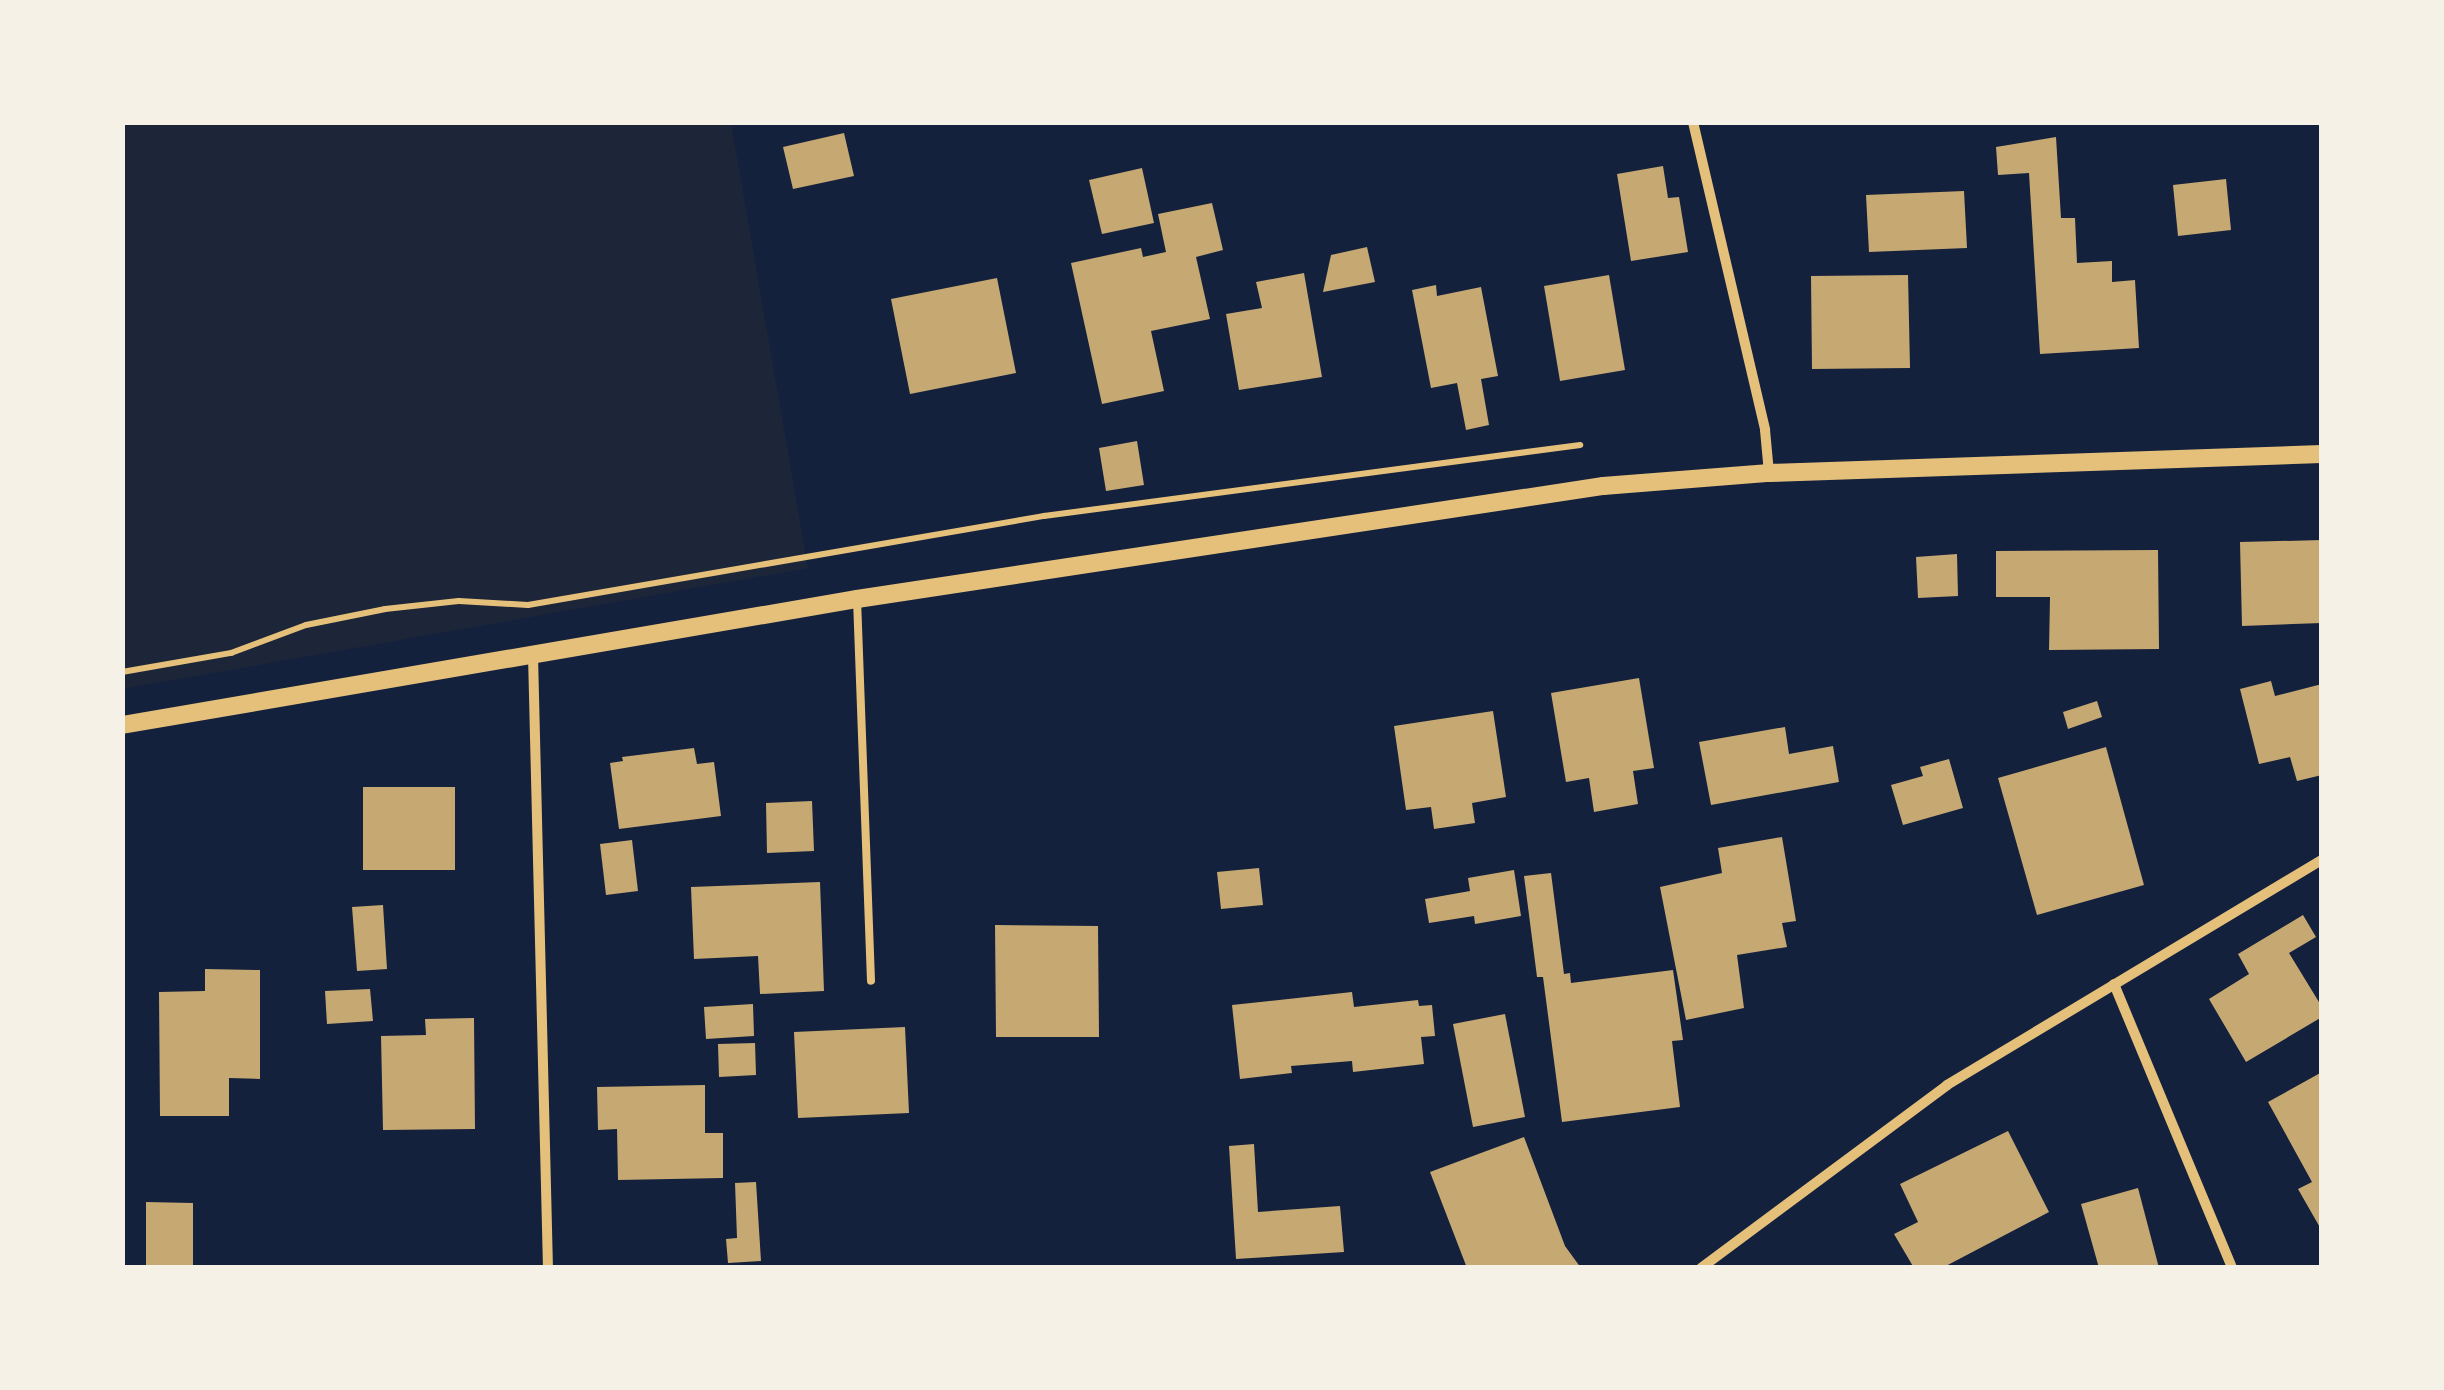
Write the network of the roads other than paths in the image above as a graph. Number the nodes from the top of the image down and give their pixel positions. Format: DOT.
graph roads {
  1 [pos="1693,122"];
  2 [pos="2322,454"];
  3 [pos="1770,474"];
  4 [pos="857,598"];
  5 [pos="533,655"];
  6 [pos="122,724"];
  7 [pos="2322,860"];
  8 [pos="871,981"];
  9 [pos="2114,984"];
  10 [pos="548,1268"];
  11 [pos="1701,1268"];
  12 [pos="2232,1268"];
  1 -- 3 [label="street"];
  2 -- 3 [label="street"];
  3 -- 4 [label="street"];
  4 -- 5 [label="street"];
  4 -- 8 [label="lane"];
  5 -- 6 [label="street"];
  5 -- 10 [label="street"];
  7 -- 9 [label="street"];
  9 -- 11 [label="street"];
  9 -- 12 [label="street"];
}
